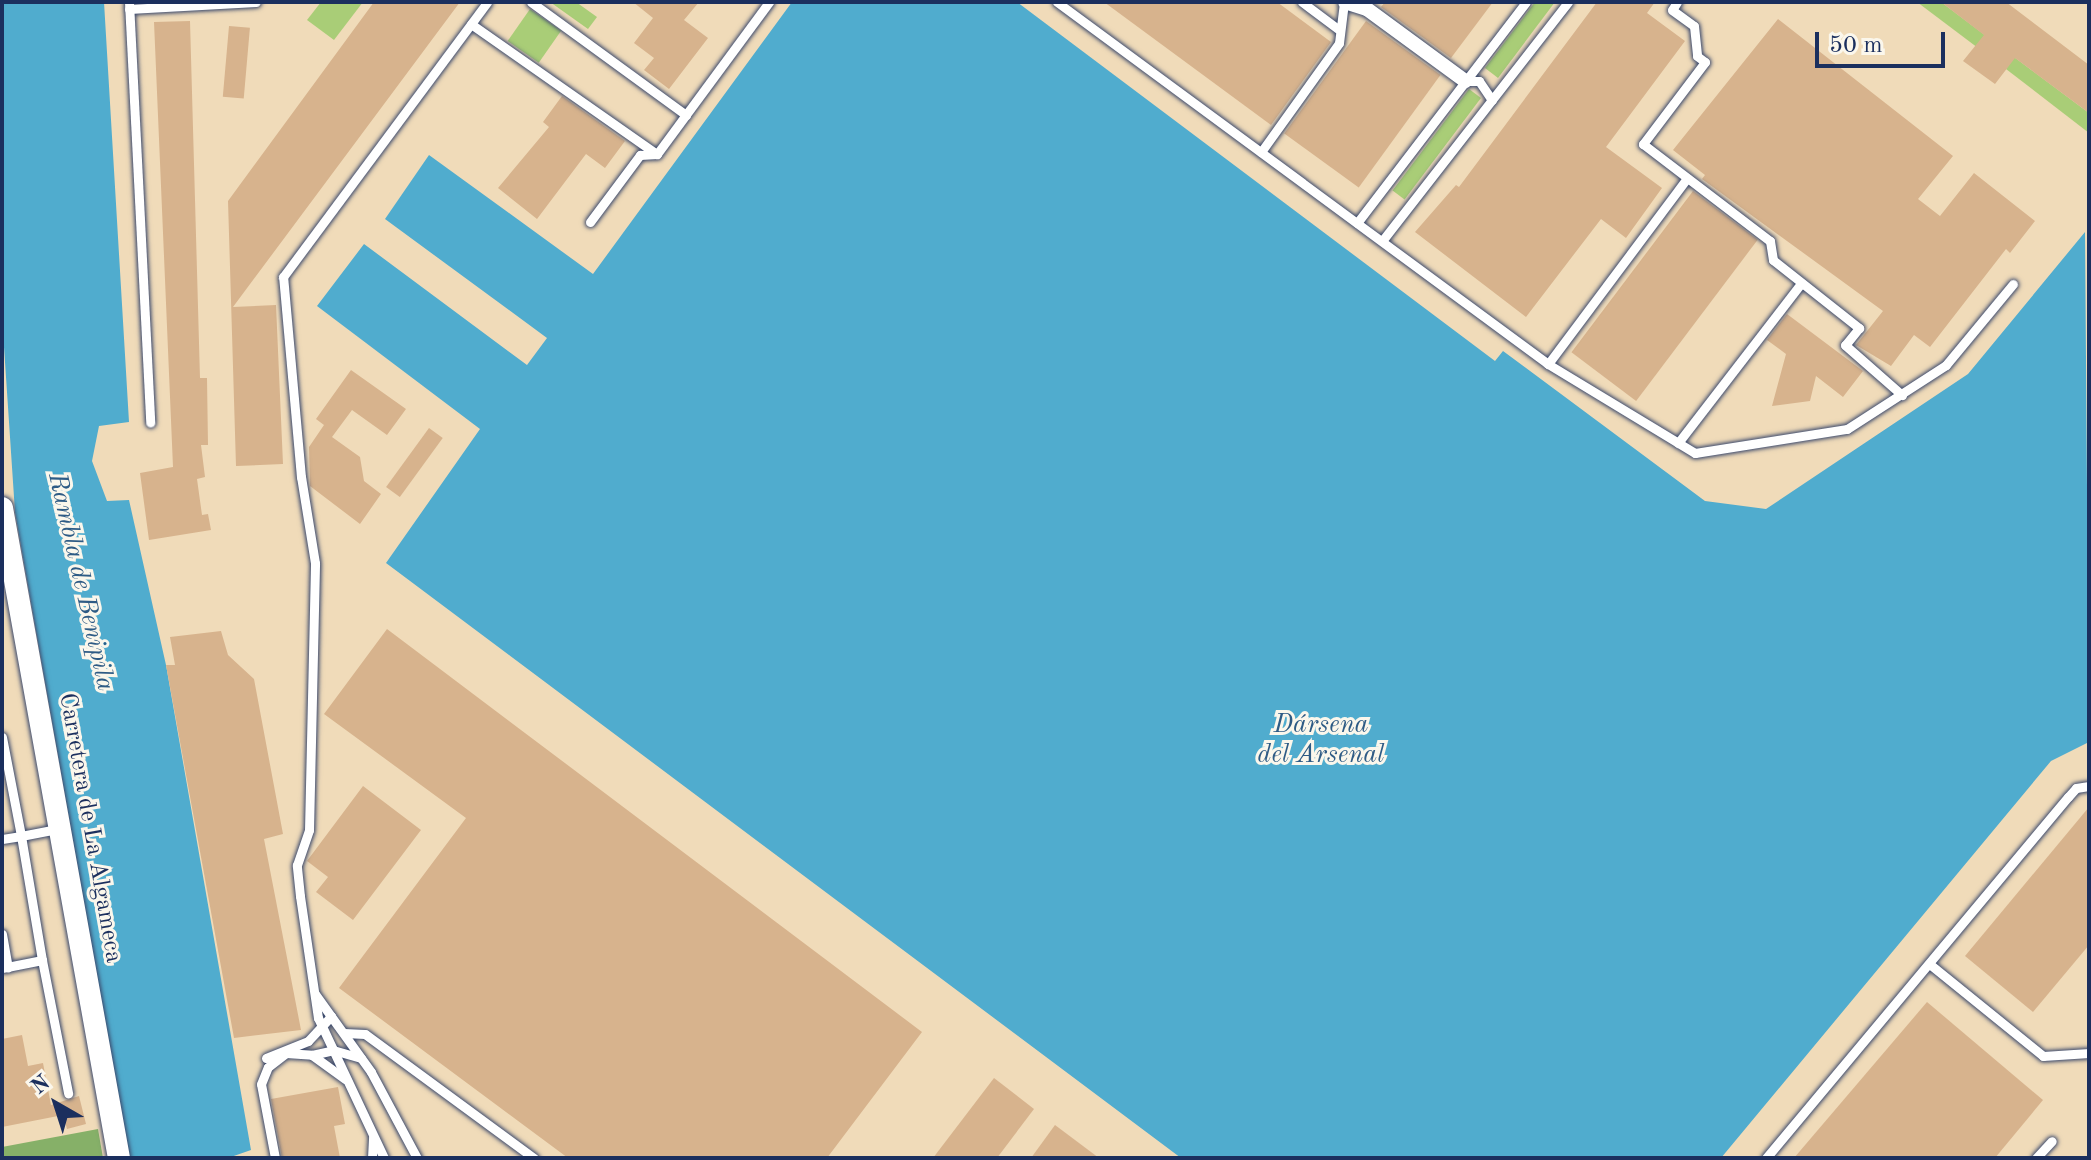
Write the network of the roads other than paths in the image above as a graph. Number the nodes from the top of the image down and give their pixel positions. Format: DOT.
graph roads {
  1 [pos="256,2"];
  2 [pos="487,2"];
  3 [pos="531,2"];
  4 [pos="769,2"];
  5 [pos="1057,2"];
  6 [pos="1302,2"];
  7 [pos="1345,2"];
  8 [pos="1526,2"];
  9 [pos="1568,2"];
  10 [pos="1677,2"];
  11 [pos="129,6"];
  12 [pos="471,24"];
  13 [pos="1338,29"];
  14 [pos="1465,81"];
  15 [pos="1492,100"];
  16 [pos="686,115"];
  17 [pos="1261,152"];
  18 [pos="657,154"];
  19 [pos="1687,178"];
  20 [pos="590,222"];
  21 [pos="1357,223"];
  22 [pos="1382,241"];
  23 [pos="1801,283"];
  24 [pos="2013,284"];
  25 [pos="1548,364"];
  26 [pos="1902,395"];
  27 [pos="150,422"];
  28 [pos="1678,443"];
  29 [pos="2,508"];
  30 [pos="2,737"];
  31 [pos="2089,786"];
  32 [pos="61,828"];
  33 [pos="21,836"];
  34 [pos="2,839"];
  35 [pos="2,934"];
  36 [pos="42,960"];
  37 [pos="1932,966"];
  38 [pos="5,967"];
  39 [pos="311,988"];
  40 [pos="331,1016"];
  41 [pos="318,1018"];
  42 [pos="323,1030"];
  43 [pos="344,1033"];
  44 [pos="308,1041"];
  45 [pos="333,1050"];
  46 [pos="286,1053"];
  47 [pos="2089,1053"];
  48 [pos="312,1055"];
  49 [pos="266,1058"];
  50 [pos="361,1058"];
  51 [pos="350,1085"];
  52 [pos="68,1093"];
  53 [pos="373,1134"];
  54 [pos="2052,1141"];
  55 [pos="119,1158"];
  56 [pos="275,1158"];
  57 [pos="372,1158"];
  58 [pos="384,1158"];
  59 [pos="417,1158"];
  60 [pos="534,1158"];
  61 [pos="1766,1158"];
  62 [pos="2036,1158"];
  1 -- 11 [label="lane"];
  2 -- 12 [label="lane"];
  3 -- 16 [label="lane"];
  4 -- 16 [label="lane"];
  5 -- 17 [label="lane"];
  6 -- 13 [label="lane"];
  7 -- 13 [label="lane"];
  7 -- 14 [label="street"];
  8 -- 14 [label="lane"];
  9 -- 15 [label="lane"];
  10 -- 19 [label="lane"];
  11 -- 27 [label="lane"];
  12 -- 18 [label="lane"];
  12 -- 39 [label="lane"];
  13 -- 17 [label="lane"];
  14 -- 15 [label="lane"];
  14 -- 21 [label="lane"];
  15 -- 22 [label="lane"];
  16 -- 18 [label="lane"];
  17 -- 21 [label="lane"];
  18 -- 20 [label="lane"];
  19 -- 23 [label="lane"];
  19 -- 25 [label="lane"];
  21 -- 22 [label="lane"];
  22 -- 25 [label="lane"];
  23 -- 26 [label="lane"];
  23 -- 28 [label="lane"];
  24 -- 26 [label="lane"];
  25 -- 28 [label="lane"];
  26 -- 28 [label="lane"];
  29 -- 32 [label="street, Carretera de La Algameca"];
  30 -- 33 [label="lane"];
  31 -- 37 [label="lane"];
  32 -- 33 [label="lane"];
  32 -- 55 [label="street, Carretera de La Algameca"];
  33 -- 34 [label="lane"];
  33 -- 36 [label="lane"];
  35 -- 38 [label="lane"];
  36 -- 38 [label="lane"];
  36 -- 52 [label="lane"];
  37 -- 47 [label="lane"];
  37 -- 61 [label="lane"];
  39 -- 40 [label="lane"];
  39 -- 41 [label="lane"];
  40 -- 42 [label="lane"];
  40 -- 43 [label="lane"];
  41 -- 42 [label="lane"];
  41 -- 44 [label="lane"];
  42 -- 44 [label="lane"];
  42 -- 45 [label="lane"];
  43 -- 50 [label="lane"];
  43 -- 60 [label="lane"];
  44 -- 46 [label="lane"];
  45 -- 48 [label="lane"];
  45 -- 50 [label="lane"];
  45 -- 51 [label="lane"];
  46 -- 48 [label="lane"];
  46 -- 49 [label="lane"];
  46 -- 56 [label="lane"];
  48 -- 51 [label="lane"];
  50 -- 59 [label="lane"];
  51 -- 53 [label="lane"];
  53 -- 57 [label="lane"];
  53 -- 58 [label="lane"];
  54 -- 62 [label="lane"];
}
